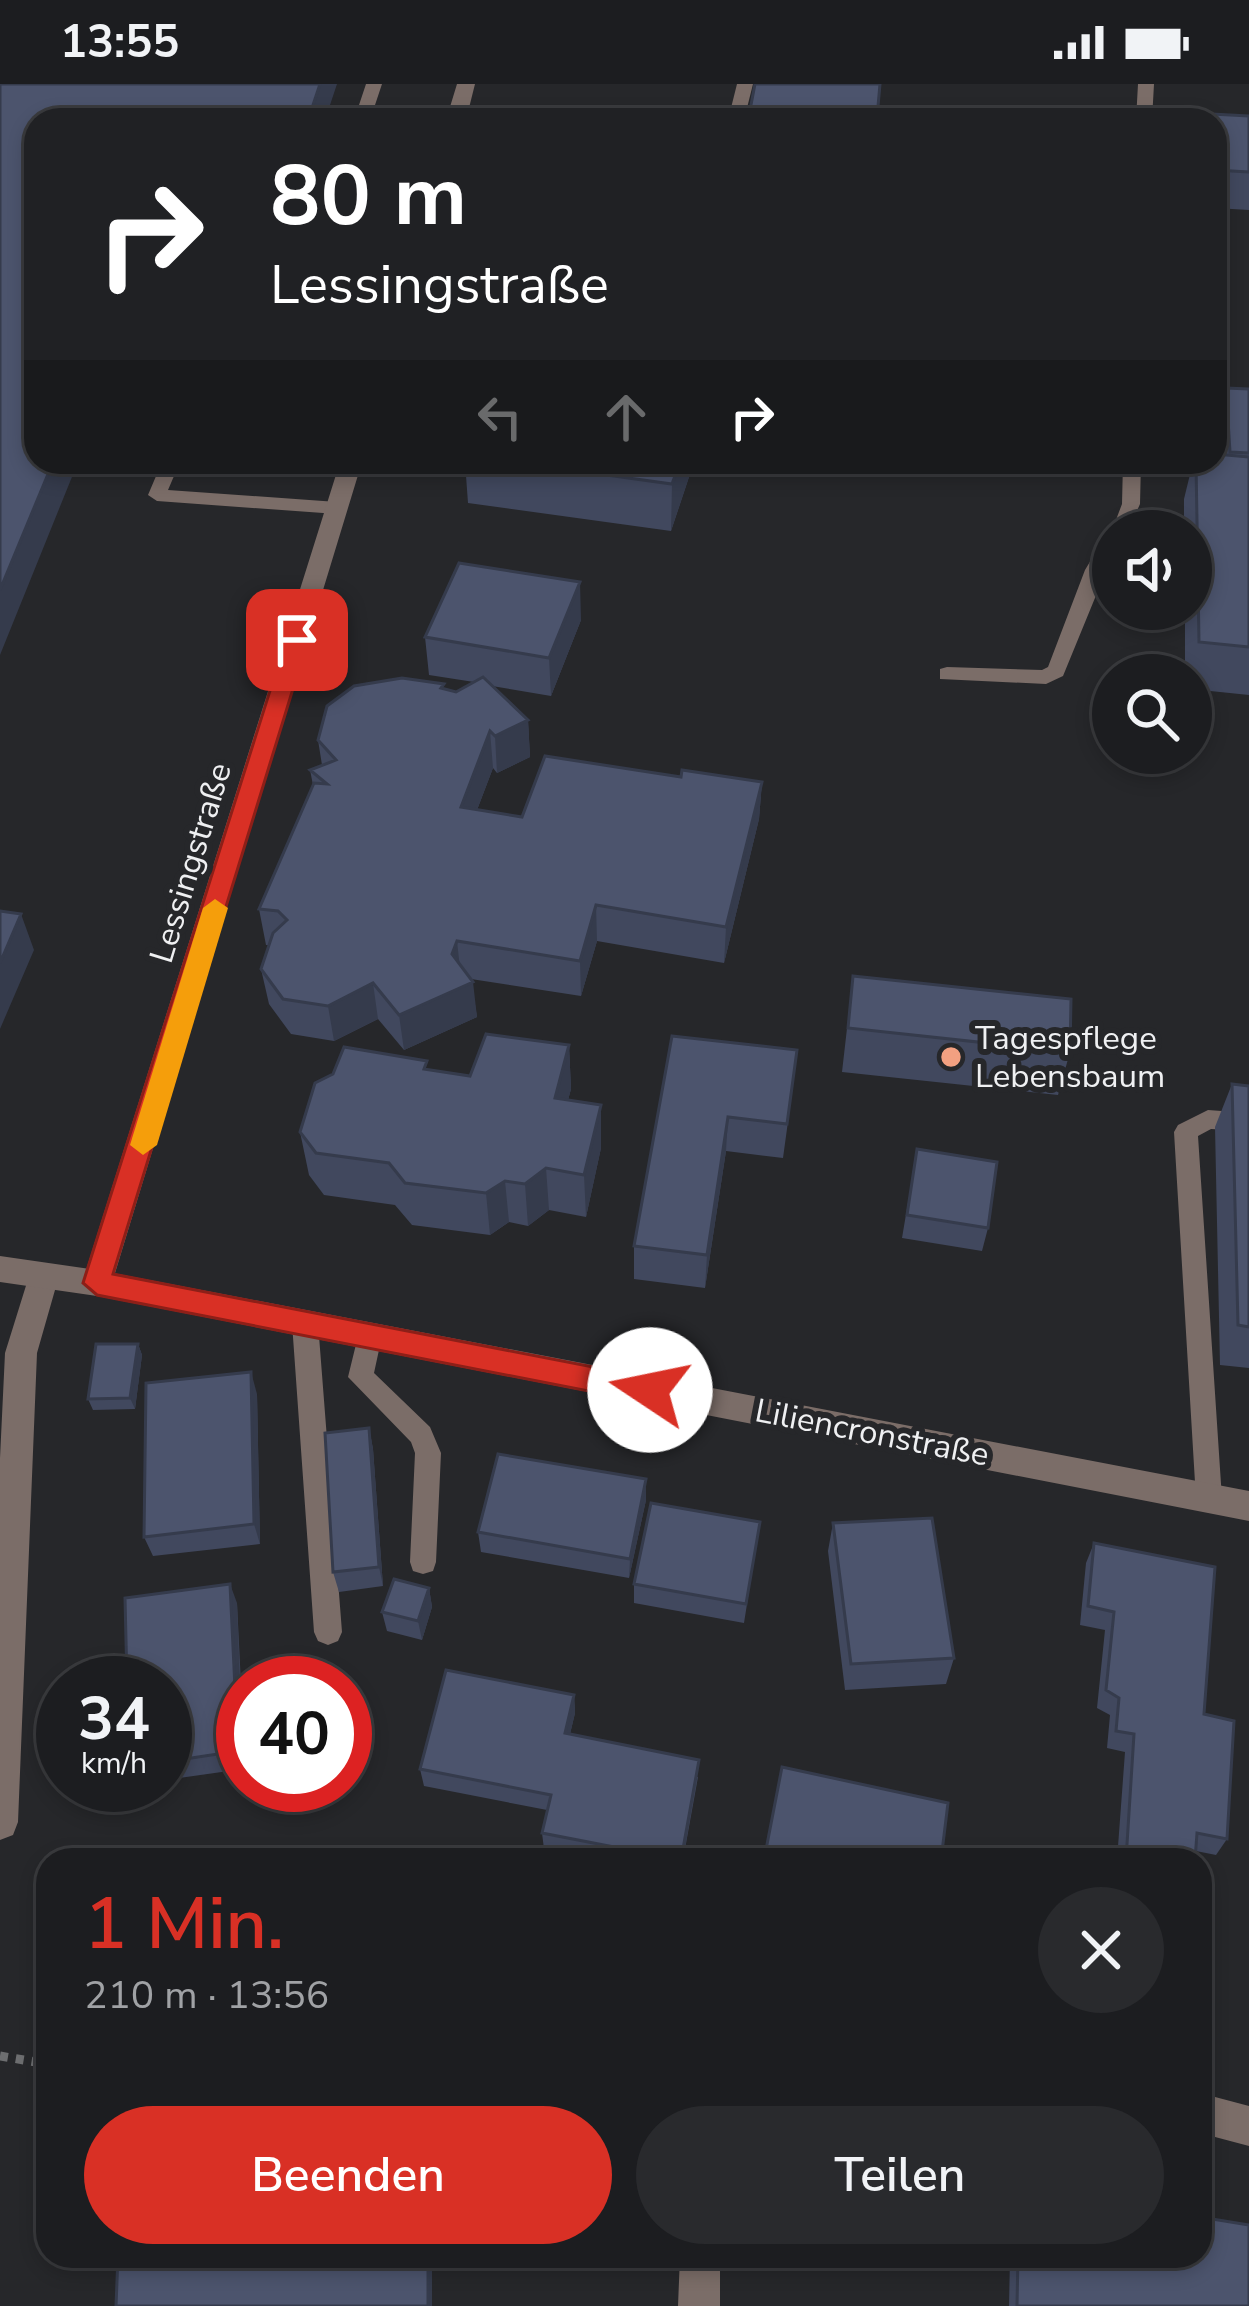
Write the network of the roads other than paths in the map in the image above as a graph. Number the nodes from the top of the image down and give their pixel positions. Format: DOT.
graph roads {
  1 [pos="166,474"];
  2 [pos="347,474"];
  3 [pos="1132,474"];
  4 [pos="337,508"];
  5 [pos="1128,510"];
  6 [pos="1092,575"];
  7 [pos="947,674"];
  8 [pos="1249,1122"];
  9 [pos="0,1269"];
  10 [pos="44,1276"];
  11 [pos="97,1283"];
  12 [pos="305,1323"];
  13 [pos="369,1336"];
  14 [pos="1209,1499"];
  15 [pos="1249,1507"];
  16 [pos="423,1562"];
  17 [pos="328,1632"];
  18 [pos="0,1822"];
  19 [pos="1212,2116"];
  20 [pos="1249,2126"];
  21 [pos="700,2268"];
  22 [pos="699,2306"];
  1 -- 4 [label="lane"];
  2 -- 4 [label="street, Lessingstraße"];
  3 -- 5 [label="lane"];
  4 -- 11 [label="street, Lessingstraße"];
  6 -- 7 [label="lane"];
  8 -- 14 [label="lane"];
  9 -- 10 [label="street, Liliencronstraße"];
  10 -- 11 [label="street, Liliencronstraße"];
  10 -- 18 [label="street"];
  11 -- 12 [label="street, Liliencronstraße"];
  12 -- 13 [label="street, Liliencronstraße"];
  12 -- 17 [label="lane"];
  13 -- 14 [label="street, Liliencronstraße"];
  13 -- 16 [label="lane"];
  14 -- 15 [label="street, Liliencronstraße"];
  19 -- 20 [label="street"];
  21 -- 22 [label="street"];
}
